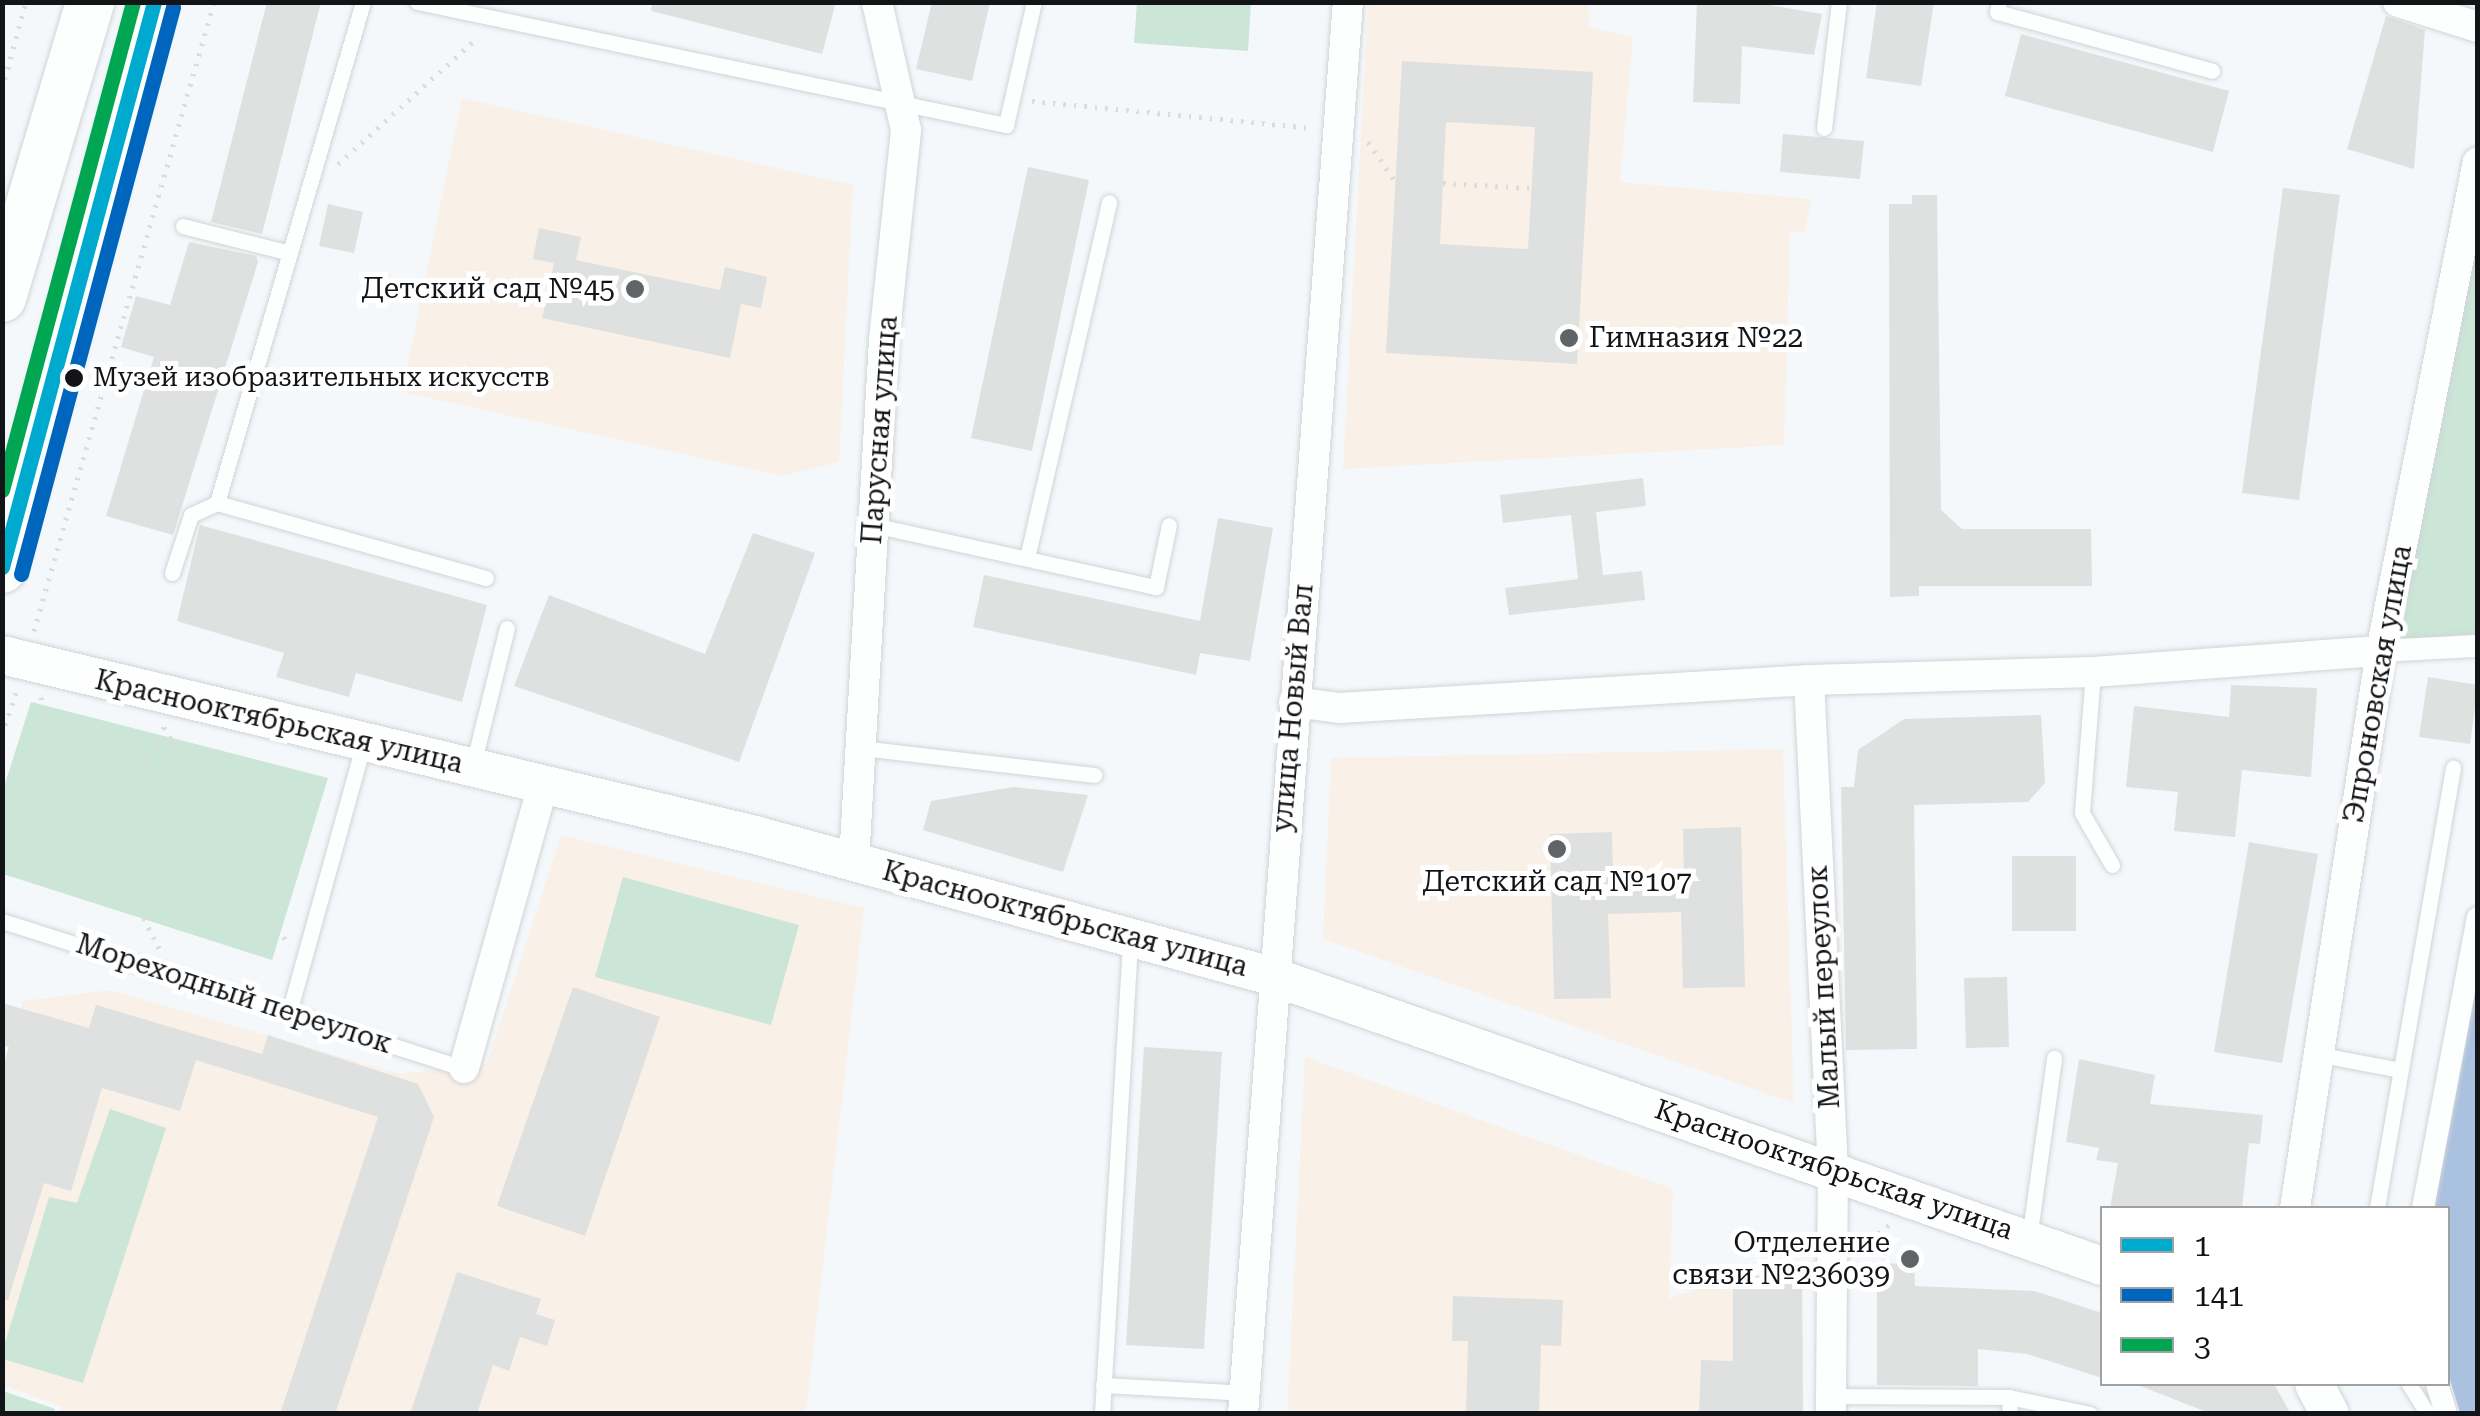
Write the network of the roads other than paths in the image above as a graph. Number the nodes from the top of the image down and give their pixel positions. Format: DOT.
graph roads {
  1 [pos="90,2"];
  2 [pos="154,2"];
  3 [pos="363,2"];
  4 [pos="417,2"];
  5 [pos="877,2"];
  6 [pos="1034,2"];
  7 [pos="1348,2"];
  8 [pos="1839,2"];
  9 [pos="1999,2"];
  10 [pos="2398,2"];
  11 [pos="2478,27"];
  12 [pos="2212,71"];
  13 [pos="904,107"];
  14 [pos="1824,128"];
  15 [pos="2478,163"];
  16 [pos="1108,202"];
  17 [pos="183,226"];
  18 [pos="290,253"];
  19 [pos="2,298"];
  20 [pos="217,503"];
  21 [pos="873,526"];
  22 [pos="1170,526"];
  23 [pos="1027,558"];
  24 [pos="2,569"];
  25 [pos="172,573"];
  26 [pos="486,578"];
  27 [pos="508,628"];
  28 [pos="2478,646"];
  29 [pos="2380,650"];
  30 [pos="22,670"];
  31 [pos="2092,672"];
  32 [pos="1810,680"];
  33 [pos="1294,702"];
  34 [pos="364,742"];
  35 [pos="861,748"];
  36 [pos="472,768"];
  37 [pos="2452,768"];
  38 [pos="1094,775"];
  39 [pos="542,785"];
  40 [pos="854,862"];
  41 [pos="2112,865"];
  42 [pos="2478,918"];
  43 [pos="2,921"];
  44 [pos="1130,938"];
  45 [pos="1272,976"];
  46 [pos="290,1008"];
  47 [pos="2316,1054"];
  48 [pos="2054,1058"];
  49 [pos="464,1068"];
  50 [pos="2401,1070"];
  51 [pos="1833,1168"];
  52 [pos="2294,1206"];
  53 [pos="2377,1206"];
  54 [pos="2423,1206"];
  55 [pos="2030,1239"];
  56 [pos="2100,1265"];
  57 [pos="1104,1385"];
  58 [pos="2315,1386"];
  59 [pos="2410,1386"];
  60 [pos="2438,1386"];
  61 [pos="1243,1403"];
  62 [pos="1831,1405"];
  63 [pos="2010,1405"];
  64 [pos="1102,1414"];
  65 [pos="2090,1414"];
  66 [pos="2330,1414"];
  67 [pos="2428,1414"];
  68 [pos="2446,1414"];
  1 -- 19 [label="main road"];
  2 -- 24 [label="main road"];
  3 -- 18 [label="lane"];
  4 -- 13 [label="lane"];
  5 -- 13 [label="street, Парусная улица"];
  6 -- 13 [label="lane"];
  7 -- 33 [label="street, улица Новый Вал"];
  8 -- 14 [label="lane"];
  9 -- 12 [label="lane"];
  10 -- 11 [label="street"];
  13 -- 21 [label="street, Парусная улица"];
  15 -- 29 [label="street, Эпроновская улица"];
  16 -- 23 [label="lane"];
  17 -- 18 [label="lane"];
  18 -- 20 [label="lane"];
  20 -- 25 [label="lane"];
  20 -- 26 [label="lane"];
  21 -- 23 [label="lane"];
  21 -- 35 [label="street, Парусная улица"];
  22 -- 23 [label="lane"];
  27 -- 36 [label="lane"];
  28 -- 29 [label="street"];
  29 -- 31 [label="street"];
  29 -- 47 [label="street, Эпроновская улица"];
  30 -- 34 [label="street, Краснооктябрьская улица"];
  31 -- 32 [label="street"];
  31 -- 41 [label="lane"];
  32 -- 33 [label="street"];
  32 -- 51 [label="street, Малый переулок"];
  33 -- 45 [label="street, улица Новый Вал"];
  34 -- 36 [label="street, Краснооктябрьская улица"];
  34 -- 46 [label="lane"];
  35 -- 38 [label="lane"];
  35 -- 40 [label="street, Парусная улица"];
  36 -- 39 [label="street, Краснооктябрьская улица"];
  37 -- 50 [label="lane"];
  39 -- 40 [label="street, Краснооктябрьская улица"];
  39 -- 49 [label="street"];
  40 -- 44 [label="street, Краснооктябрьская улица"];
  42 -- 54 [label="street"];
  43 -- 46 [label="lane, Мореходный переулок"];
  44 -- 45 [label="street, Краснооктябрьская улица"];
  44 -- 57 [label="lane"];
  45 -- 51 [label="street, Краснооктябрьская улица"];
  45 -- 61 [label="street, улица Новый Вал"];
  46 -- 49 [label="lane, Мореходный переулок"];
  47 -- 50 [label="lane"];
  47 -- 52 [label="street, Эпроновская улица"];
  48 -- 55 [label="lane"];
  50 -- 53 [label="lane"];
  51 -- 55 [label="street, Краснооктябрьская улица"];
  51 -- 62 [label="street, Малый переулок"];
  55 -- 56 [label="street, Краснооктябрьская улица"];
  57 -- 61 [label="lane"];
  57 -- 64 [label="lane"];
  58 -- 66 [label="street"];
  59 -- 67 [label="lane"];
  60 -- 68 [label="street"];
  62 -- 63 [label="lane"];
  63 -- 65 [label="lane"];
}
